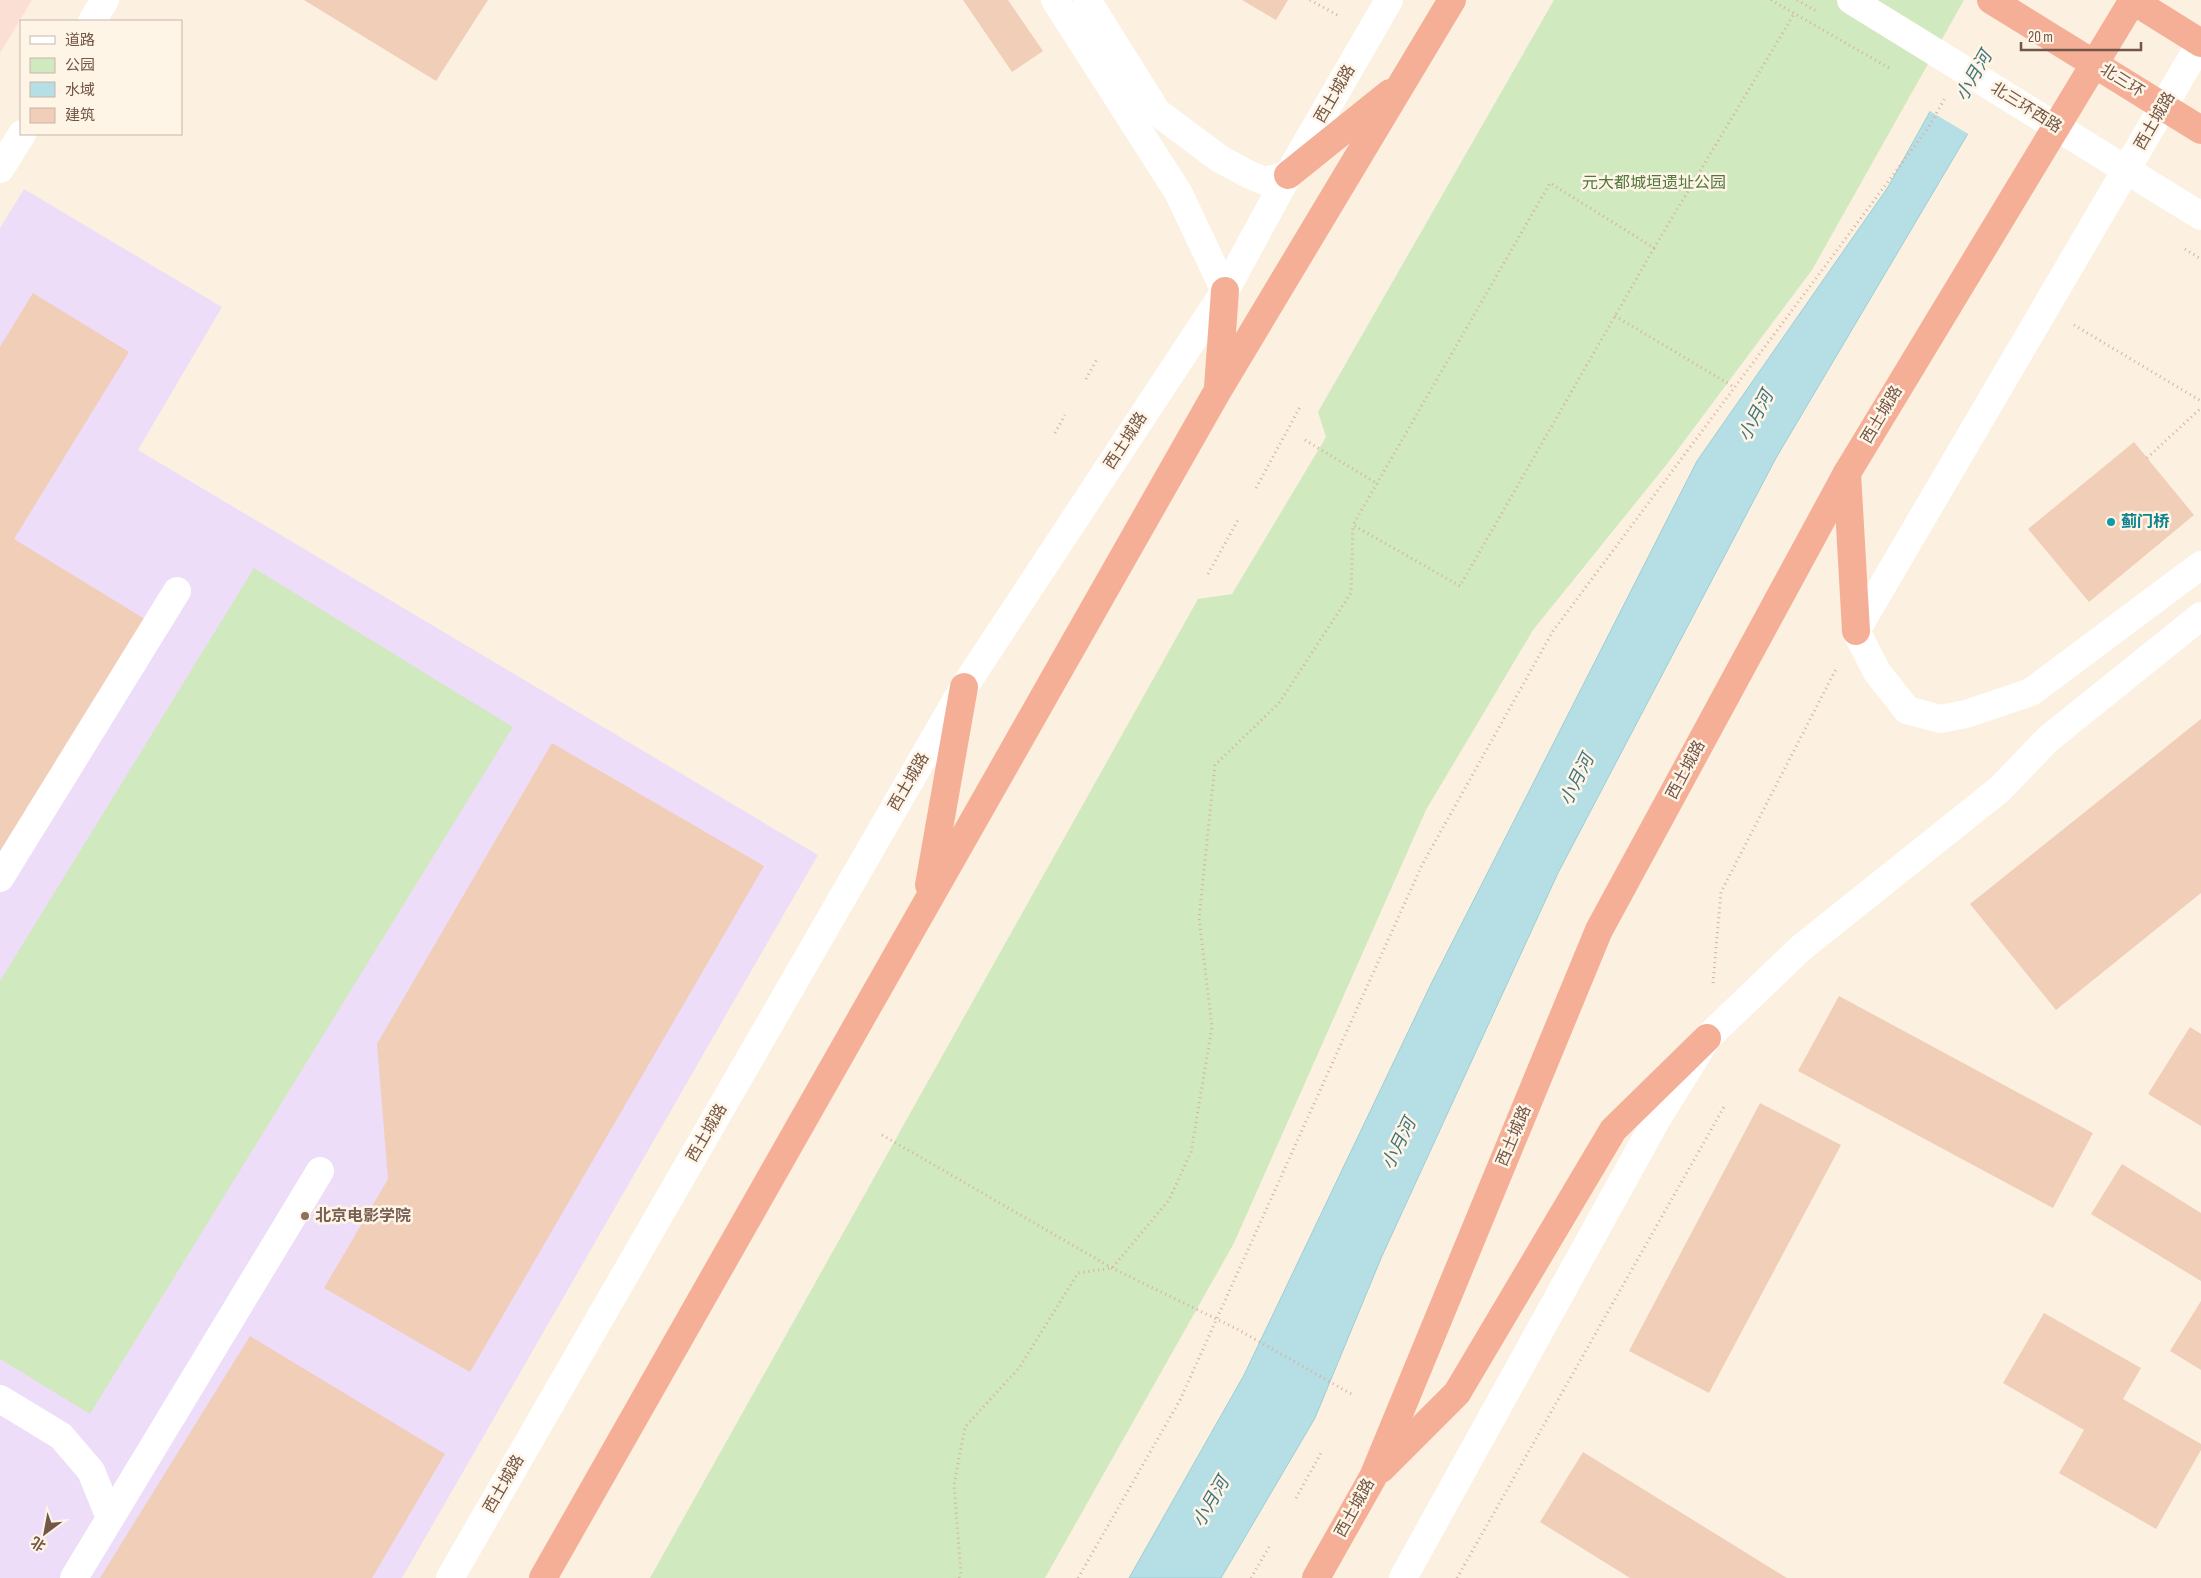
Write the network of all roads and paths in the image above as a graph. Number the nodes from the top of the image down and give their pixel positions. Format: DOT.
graph roads {
  1 [pos="105,0"];
  2 [pos="1055,0"];
  3 [pos="1087,0"];
  4 [pos="1310,0"];
  5 [pos="1389,0"];
  6 [pos="1452,0"];
  7 [pos="1771,0"];
  8 [pos="1851,0"];
  9 [pos="1991,0"];
  10 [pos="2132,0"];
  11 [pos="1334,13"];
  12 [pos="1794,14"];
  13 [pos="93,20"];
  14 [pos="2201,43"];
  15 [pos="1894,70"];
  16 [pos="1407,79"];
  17 [pos="1928,128"];
  18 [pos="2201,130"];
  19 [pos="21,135"];
  20 [pos="0,169"];
  21 [pos="1288,175"];
  22 [pos="2201,216"];
  23 [pos="1654,248"];
  24 [pos="1225,292"];
  25 [pos="1615,316"];
  26 [pos="2067,321"];
  27 [pos="1097,359"];
  28 [pos="1086,379"];
  29 [pos="1734,387"];
  30 [pos="1217,392"];
  31 [pos="2201,401"];
  32 [pos="1300,407"];
  33 [pos="2201,408"];
  34 [pos="1065,415"];
  35 [pos="1055,433"];
  36 [pos="1305,440"];
  37 [pos="2147,458"];
  38 [pos="1847,473"];
  39 [pos="1378,484"];
  40 [pos="1256,488"];
  41 [pos="1238,520"];
  42 [pos="1354,525"];
  43 [pos="2201,565"];
  44 [pos="1208,574"];
  45 [pos="177,591"];
  46 [pos="2201,616"];
  47 [pos="1856,630"];
  48 [pos="964,687"];
  49 [pos="0,878"];
  50 [pos="925,905"];
  51 [pos="1708,1038"];
  52 [pos="1724,1107"];
  53 [pos="882,1135"];
  54 [pos="320,1171"];
  55 [pos="1112,1268"];
  56 [pos="1217,1319"];
  57 [pos="1354,1395"];
  58 [pos="0,1399"];
  59 [pos="1321,1453"];
  60 [pos="1372,1477"];
  61 [pos="1296,1498"];
  62 [pos="110,1518"];
  63 [pos="1269,1547"];
  64 [pos="74,1578"];
  65 [pos="450,1578"];
  66 [pos="543,1578"];
  67 [pos="959,1578"];
  68 [pos="1078,1578"];
  69 [pos="1251,1578"];
  70 [pos="1316,1578"];
  71 [pos="1403,1578"];
  72 [pos="1457,1578"];
  1 -- 13 [label="street"];
  2 -- 24 [label="street"];
  3 -- 21 [label="street"];
  4 -- 11 [label="path"];
  5 -- 21 [label="street, 西土城路"];
  6 -- 16 [label="highway"];
  7 -- 12 [label="path"];
  8 -- 22 [label="street, 北三环西路"];
  9 -- 18 [label="highway, 北三环"];
  10 -- 14 [label="highway"];
  10 -- 38 [label="highway, 西土城路"];
  12 -- 15 [label="path"];
  12 -- 23 [label="path"];
  14 -- 47 [label="street, 西土城路"];
  16 -- 21 [label="highway"];
  16 -- 30 [label="highway"];
  17 -- 29 [label="path"];
  19 -- 20 [label="street"];
  21 -- 24 [label="street, 西土城路"];
  23 -- 25 [label="path"];
  23 -- 39 [label="path"];
  24 -- 30 [label="highway"];
  24 -- 48 [label="street, 西土城路"];
  25 -- 29 [label="path"];
  25 -- 42 [label="path"];
  26 -- 31 [label="path"];
  27 -- 28 [label="path"];
  29 -- 56 [label="path"];
  30 -- 50 [label="highway"];
  32 -- 40 [label="path"];
  33 -- 37 [label="path"];
  34 -- 35 [label="path"];
  36 -- 39 [label="path"];
  38 -- 47 [label="highway"];
  38 -- 60 [label="highway, 西土城路"];
  39 -- 42 [label="path"];
  41 -- 44 [label="path"];
  42 -- 55 [label="path"];
  43 -- 47 [label="street"];
  45 -- 49 [label="street"];
  46 -- 51 [label="street"];
  47 -- 51 [label="path"];
  48 -- 50 [label="highway"];
  48 -- 65 [label="street, 西土城路"];
  50 -- 66 [label="highway"];
  51 -- 60 [label="highway"];
  51 -- 71 [label="street"];
  52 -- 72 [label="path"];
  53 -- 55 [label="path"];
  54 -- 62 [label="street"];
  55 -- 56 [label="path"];
  55 -- 67 [label="path"];
  56 -- 57 [label="path"];
  56 -- 68 [label="path"];
  58 -- 62 [label="street"];
  59 -- 61 [label="path"];
  60 -- 70 [label="highway, 西土城路"];
  62 -- 64 [label="street"];
  63 -- 69 [label="path"];
}
